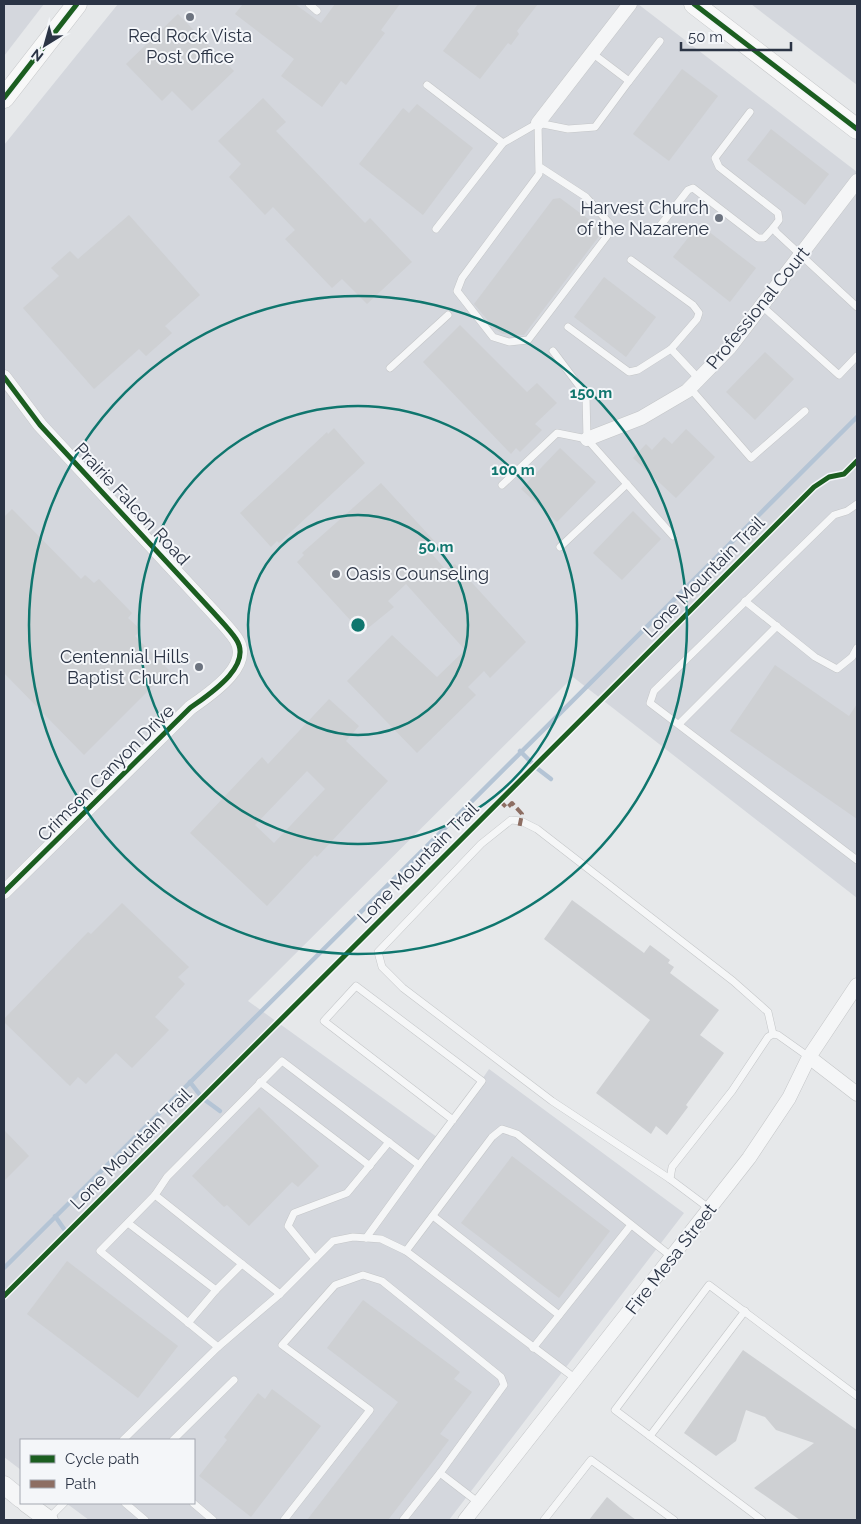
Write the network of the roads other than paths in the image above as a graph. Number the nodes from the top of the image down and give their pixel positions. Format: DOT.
graph roads {
  1 [pos="77,4"];
  2 [pos="309,4"];
  3 [pos="630,4"];
  4 [pos="694,4"];
  5 [pos="317,11"];
  6 [pos="660,41"];
  7 [pos="592,53"];
  8 [pos="630,81"];
  9 [pos="428,86"];
  10 [pos="4,98"];
  11 [pos="750,112"];
  12 [pos="538,123"];
  13 [pos="857,129"];
  14 [pos="503,143"];
  15 [pos="540,168"];
  16 [pos="857,181"];
  17 [pos="773,228"];
  18 [pos="436,229"];
  19 [pos="656,231"];
  20 [pos="801,254"];
  21 [pos="631,260"];
  22 [pos="762,306"];
  23 [pos="857,307"];
  24 [pos="448,315"];
  25 [pos="568,326"];
  26 [pos="671,349"];
  27 [pos="553,351"];
  28 [pos="857,356"];
  29 [pos="390,368"];
  30 [pos="4,377"];
  31 [pos="694,383"];
  32 [pos="805,411"];
  33 [pos="587,439"];
  34 [pos="627,484"];
  35 [pos="502,485"];
  36 [pos="857,504"];
  37 [pos="673,536"];
  38 [pos="560,547"];
  39 [pos="745,601"];
  40 [pos="777,626"];
  41 [pos="857,648"];
  42 [pos="240,649"];
  43 [pos="679,724"];
  44 [pos="857,860"];
  45 [pos="4,892"];
  46 [pos="857,985"];
  47 [pos="773,1034"];
  48 [pos="809,1057"];
  49 [pos="260,1082"];
  50 [pos="857,1094"];
  51 [pos="452,1120"];
  52 [pos="390,1142"];
  53 [pos="419,1165"];
  54 [pos="370,1166"];
  55 [pos="670,1179"];
  56 [pos="155,1195"];
  57 [pos="710,1209"];
  58 [pos="433,1216"];
  59 [pos="128,1223"];
  60 [pos="631,1225"];
  61 [pos="366,1238"];
  62 [pos="406,1251"];
  63 [pos="672,1257"];
  64 [pos="315,1259"];
  65 [pos="242,1264"];
  66 [pos="216,1290"];
  67 [pos="280,1294"];
  68 [pos="744,1311"];
  69 [pos="559,1315"];
  70 [pos="188,1324"];
  71 [pos="218,1347"];
  72 [pos="533,1348"];
  73 [pos="234,1380"];
  74 [pos="577,1380"];
  75 [pos="857,1396"];
  76 [pos="650,1436"];
  77 [pos="126,1439"];
  78 [pos="174,1439"];
  79 [pos="440,1473"];
  80 [pos="4,1485"];
  81 [pos="20,1498"];
  82 [pos="479,1503"];
  83 [pos="27,1504"];
  84 [pos="63,1504"];
  85 [pos="126,1504"];
  86 [pos="193,1504"];
  87 [pos="49,1520"];
  88 [pos="146,1520"];
  89 [pos="213,1520"];
  90 [pos="284,1520"];
  91 [pos="403,1520"];
  92 [pos="465,1520"];
  93 [pos="544,1520"];
  94 [pos="674,1520"];
  95 [pos="762,1520"];
  1 -- 10 [label="main road"];
  2 -- 5 [label="lane"];
  3 -- 7 [label="street"];
  4 -- 13 [label="main road"];
  6 -- 8 [label="lane"];
  7 -- 8 [label="lane"];
  7 -- 12 [label="street"];
  8 -- 12 [label="lane"];
  9 -- 14 [label="lane"];
  11 -- 17 [label="lane"];
  12 -- 14 [label="lane"];
  12 -- 15 [label="lane"];
  14 -- 18 [label="lane"];
  15 -- 15 [label="lane"];
  16 -- 20 [label="street, Professional Court"];
  17 -- 19 [label="lane"];
  17 -- 20 [label="lane"];
  20 -- 22 [label="street, Professional Court"];
  20 -- 23 [label="lane"];
  21 -- 26 [label="lane"];
  22 -- 28 [label="lane"];
  22 -- 31 [label="street, Professional Court"];
  24 -- 29 [label="lane"];
  25 -- 26 [label="lane"];
  26 -- 31 [label="lane"];
  27 -- 33 [label="lane"];
  30 -- 42 [label="street, Prairie Falcon Road"];
  31 -- 32 [label="lane"];
  31 -- 33 [label="street, Professional Court"];
  33 -- 34 [label="lane"];
  33 -- 35 [label="lane"];
  34 -- 37 [label="lane"];
  34 -- 38 [label="lane"];
  36 -- 39 [label="lane"];
  39 -- 40 [label="lane"];
  39 -- 43 [label="lane"];
  40 -- 41 [label="lane"];
  40 -- 43 [label="lane"];
  42 -- 45 [label="street, Crimson Canyon Drive"];
  43 -- 44 [label="lane"];
  46 -- 48 [label="street, Fire Mesa Street"];
  47 -- 48 [label="lane"];
  47 -- 55 [label="lane"];
  47 -- 55 [label="lane"];
  48 -- 50 [label="street"];
  48 -- 57 [label="street, Fire Mesa Street"];
  49 -- 52 [label="lane"];
  49 -- 54 [label="lane"];
  49 -- 56 [label="lane"];
  51 -- 51 [label="lane"];
  51 -- 53 [label="lane"];
  52 -- 53 [label="lane"];
  52 -- 54 [label="lane"];
  53 -- 61 [label="lane"];
  54 -- 64 [label="lane"];
  55 -- 57 [label="lane"];
  56 -- 59 [label="lane"];
  56 -- 65 [label="lane"];
  57 -- 63 [label="street, Fire Mesa Street"];
  58 -- 60 [label="lane"];
  58 -- 62 [label="lane"];
  58 -- 69 [label="lane"];
  59 -- 66 [label="lane"];
  59 -- 70 [label="lane"];
  60 -- 63 [label="lane"];
  60 -- 69 [label="lane"];
  61 -- 62 [label="lane"];
  61 -- 64 [label="lane"];
  62 -- 72 [label="lane"];
  63 -- 74 [label="street, Fire Mesa Street"];
  64 -- 67 [label="lane"];
  65 -- 66 [label="lane"];
  65 -- 67 [label="lane"];
  66 -- 70 [label="lane"];
  67 -- 71 [label="lane"];
  68 -- 75 [label="lane"];
  68 -- 76 [label="lane"];
  68 -- 76 [label="lane"];
  69 -- 72 [label="lane"];
  70 -- 71 [label="lane"];
  71 -- 77 [label="lane"];
  72 -- 74 [label="lane"];
  73 -- 78 [label="lane"];
  74 -- 82 [label="street, Fire Mesa Street"];
  76 -- 95 [label="lane"];
  79 -- 82 [label="lane"];
  79 -- 90 [label="lane"];
  79 -- 91 [label="lane"];
  80 -- 81 [label="street"];
  82 -- 92 [label="street, Fire Mesa Street"];
  83 -- 87 [label="street"];
  84 -- 87 [label="lane"];
  85 -- 88 [label="lane"];
  86 -- 89 [label="lane"];
  93 -- 94 [label="lane"];
}
